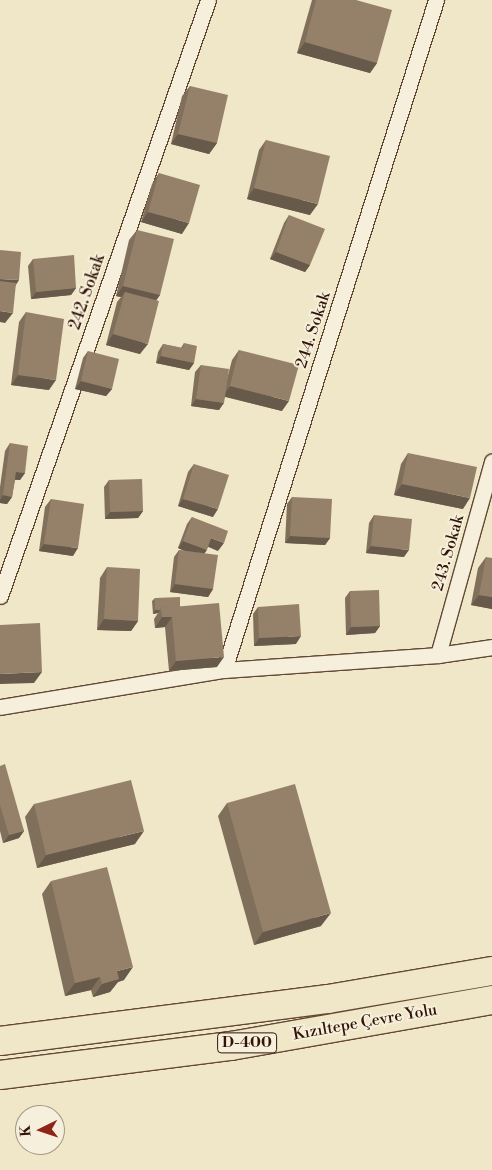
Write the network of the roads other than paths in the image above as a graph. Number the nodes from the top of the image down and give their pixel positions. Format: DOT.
graph roads {
  1 [pos="208,0"];
  2 [pos="436,0"];
  3 [pos="492,461"];
  4 [pos="0,596"];
  5 [pos="492,646"];
  6 [pos="438,654"];
  7 [pos="224,670"];
  8 [pos="0,707"];
  9 [pos="492,971"];
  10 [pos="492,1000"];
  11 [pos="0,1041"];
  12 [pos="0,1075"];
  1 -- 4 [label="street, 242. Sokak"];
  2 -- 7 [label="street, 244. Sokak"];
  3 -- 6 [label="street, 243. Sokak"];
  5 -- 6 [label="street"];
  6 -- 7 [label="street"];
  7 -- 8 [label="street"];
  9 -- 11 [label="highway, Kızıltepe Çevre Yolu / D-400"];
  10 -- 12 [label="highway, Kızıltepe Çevre Yolu / D-400"];
}
